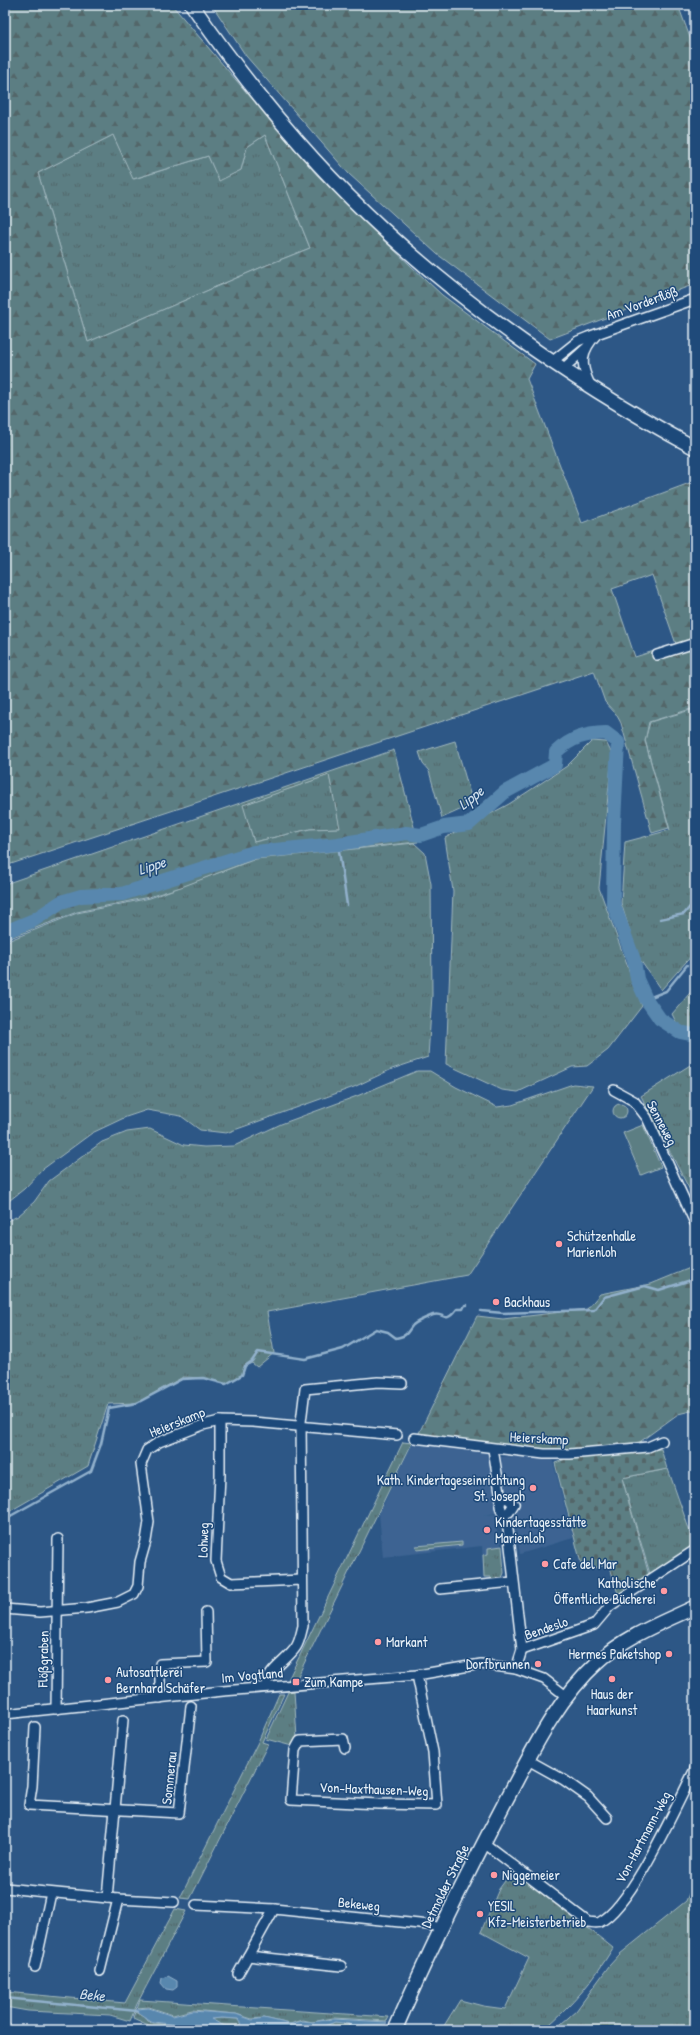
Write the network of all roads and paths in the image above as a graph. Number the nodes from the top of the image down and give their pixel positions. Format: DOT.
graph roads {
  1 [pos="192,5"];
  2 [pos="695,298"];
  3 [pos="598,333"];
  4 [pos="587,347"];
  5 [pos="558,365"];
  6 [pos="590,385"];
  7 [pos="695,448"];
  8 [pos="695,643"];
  9 [pos="656,655"];
  10 [pos="614,1090"];
  11 [pos="695,1223"];
  12 [pos="402,1384"];
  13 [pos="220,1421"];
  14 [pos="302,1426"];
  15 [pos="397,1435"];
  16 [pos="414,1438"];
  17 [pos="662,1441"];
  18 [pos="493,1448"];
  19 [pos="501,1498"];
  20 [pos="504,1514"];
  21 [pos="58,1539"];
  22 [pos="695,1550"];
  23 [pos="302,1580"];
  24 [pos="513,1582"];
  25 [pos="440,1590"];
  26 [pos="695,1607"];
  27 [pos="5,1609"];
  28 [pos="57,1611"];
  29 [pos="206,1612"];
  30 [pos="522,1650"];
  31 [pos="516,1669"];
  32 [pos="417,1675"];
  33 [pos="266,1687"];
  34 [pos="566,1696"];
  35 [pos="160,1698"];
  36 [pos="191,1706"];
  37 [pos="56,1708"];
  38 [pos="5,1714"];
  39 [pos="122,1720"];
  40 [pos="35,1727"];
  41 [pos="345,1748"];
  42 [pos="528,1760"];
  43 [pos="695,1769"];
  44 [pos="115,1811"];
  45 [pos="607,1818"];
  46 [pos="484,1843"];
  47 [pos="5,1888"];
  48 [pos="51,1893"];
  49 [pos="107,1898"];
  50 [pos="118,1899"];
  51 [pos="174,1902"];
  52 [pos="196,1905"];
  53 [pos="274,1909"];
  54 [pos="441,1928"];
  55 [pos="248,1956"];
  56 [pos="341,1966"];
  57 [pos="35,1967"];
  58 [pos="100,1971"];
  59 [pos="238,1974"];
  60 [pos="397,2027"];
  1 -- 5 [label="main road"];
  2 -- 3 [label="street, Am Vorderflöß"];
  3 -- 4 [label="street, Am Vorderflöß"];
  3 -- 5 [label="street, Am Vorderflöß"];
  4 -- 5 [label="street, Am Vorderflöß"];
  4 -- 6 [label="street, Am Vorderflöß"];
  5 -- 6 [label="main road"];
  6 -- 7 [label="main road"];
  8 -- 9 [label="street"];
  10 -- 11 [label="street, Senneweg"];
  12 -- 14 [label="street"];
  13 -- 14 [label="street, Heierskamp"];
  13 -- 23 [label="street, Lohweg"];
  13 -- 28 [label="street, Heierskamp"];
  14 -- 15 [label="street, Heierskamp"];
  14 -- 23 [label="street"];
  16 -- 18 [label="street, Heierskamp"];
  17 -- 18 [label="street, Heierskamp"];
  18 -- 19 [label="street"];
  19 -- 20 [label="street"];
  19 -- 20 [label="street"];
  20 -- 24 [label="street"];
  21 -- 28 [label="street, Flößgraben"];
  22 -- 30 [label="street, Bendeslo"];
  23 -- 33 [label="street"];
  24 -- 25 [label="street"];
  24 -- 30 [label="street"];
  26 -- 34 [label="main road, Detmolder Straße"];
  27 -- 28 [label="street, Flößgraben"];
  28 -- 37 [label="street, Flößgraben"];
  29 -- 35 [label="street"];
  30 -- 31 [label="street"];
  31 -- 32 [label="street, Im Vogtland"];
  31 -- 34 [label="street, Im Vogtland"];
  32 -- 33 [label="street, Im Vogtland"];
  32 -- 41 [label="street, Von-Haxthausen-Weg"];
  33 -- 35 [label="street, Im Vogtland"];
  34 -- 42 [label="main road, Detmolder Straße"];
  35 -- 37 [label="street, Im Vogtland"];
  36 -- 44 [label="street, Sommerau"];
  37 -- 38 [label="street, Im Vogtland"];
  39 -- 44 [label="street"];
  40 -- 44 [label="street, Sommerau"];
  42 -- 45 [label="street"];
  42 -- 46 [label="main road, Detmolder Straße"];
  43 -- 46 [label="street, Von-Hartmann-Weg"];
  44 -- 49 [label="street"];
  46 -- 54 [label="main road, Detmolder Straße"];
  47 -- 48 [label="street"];
  48 -- 49 [label="street"];
  48 -- 57 [label="street"];
  49 -- 50 [label="street"];
  50 -- 51 [label="street"];
  50 -- 58 [label="street"];
  52 -- 53 [label="street, Bekeweg"];
  53 -- 54 [label="street, Bekeweg"];
  53 -- 55 [label="street"];
  54 -- 60 [label="main road, Detmolder Straße"];
  55 -- 56 [label="street"];
  55 -- 59 [label="street"];
}
